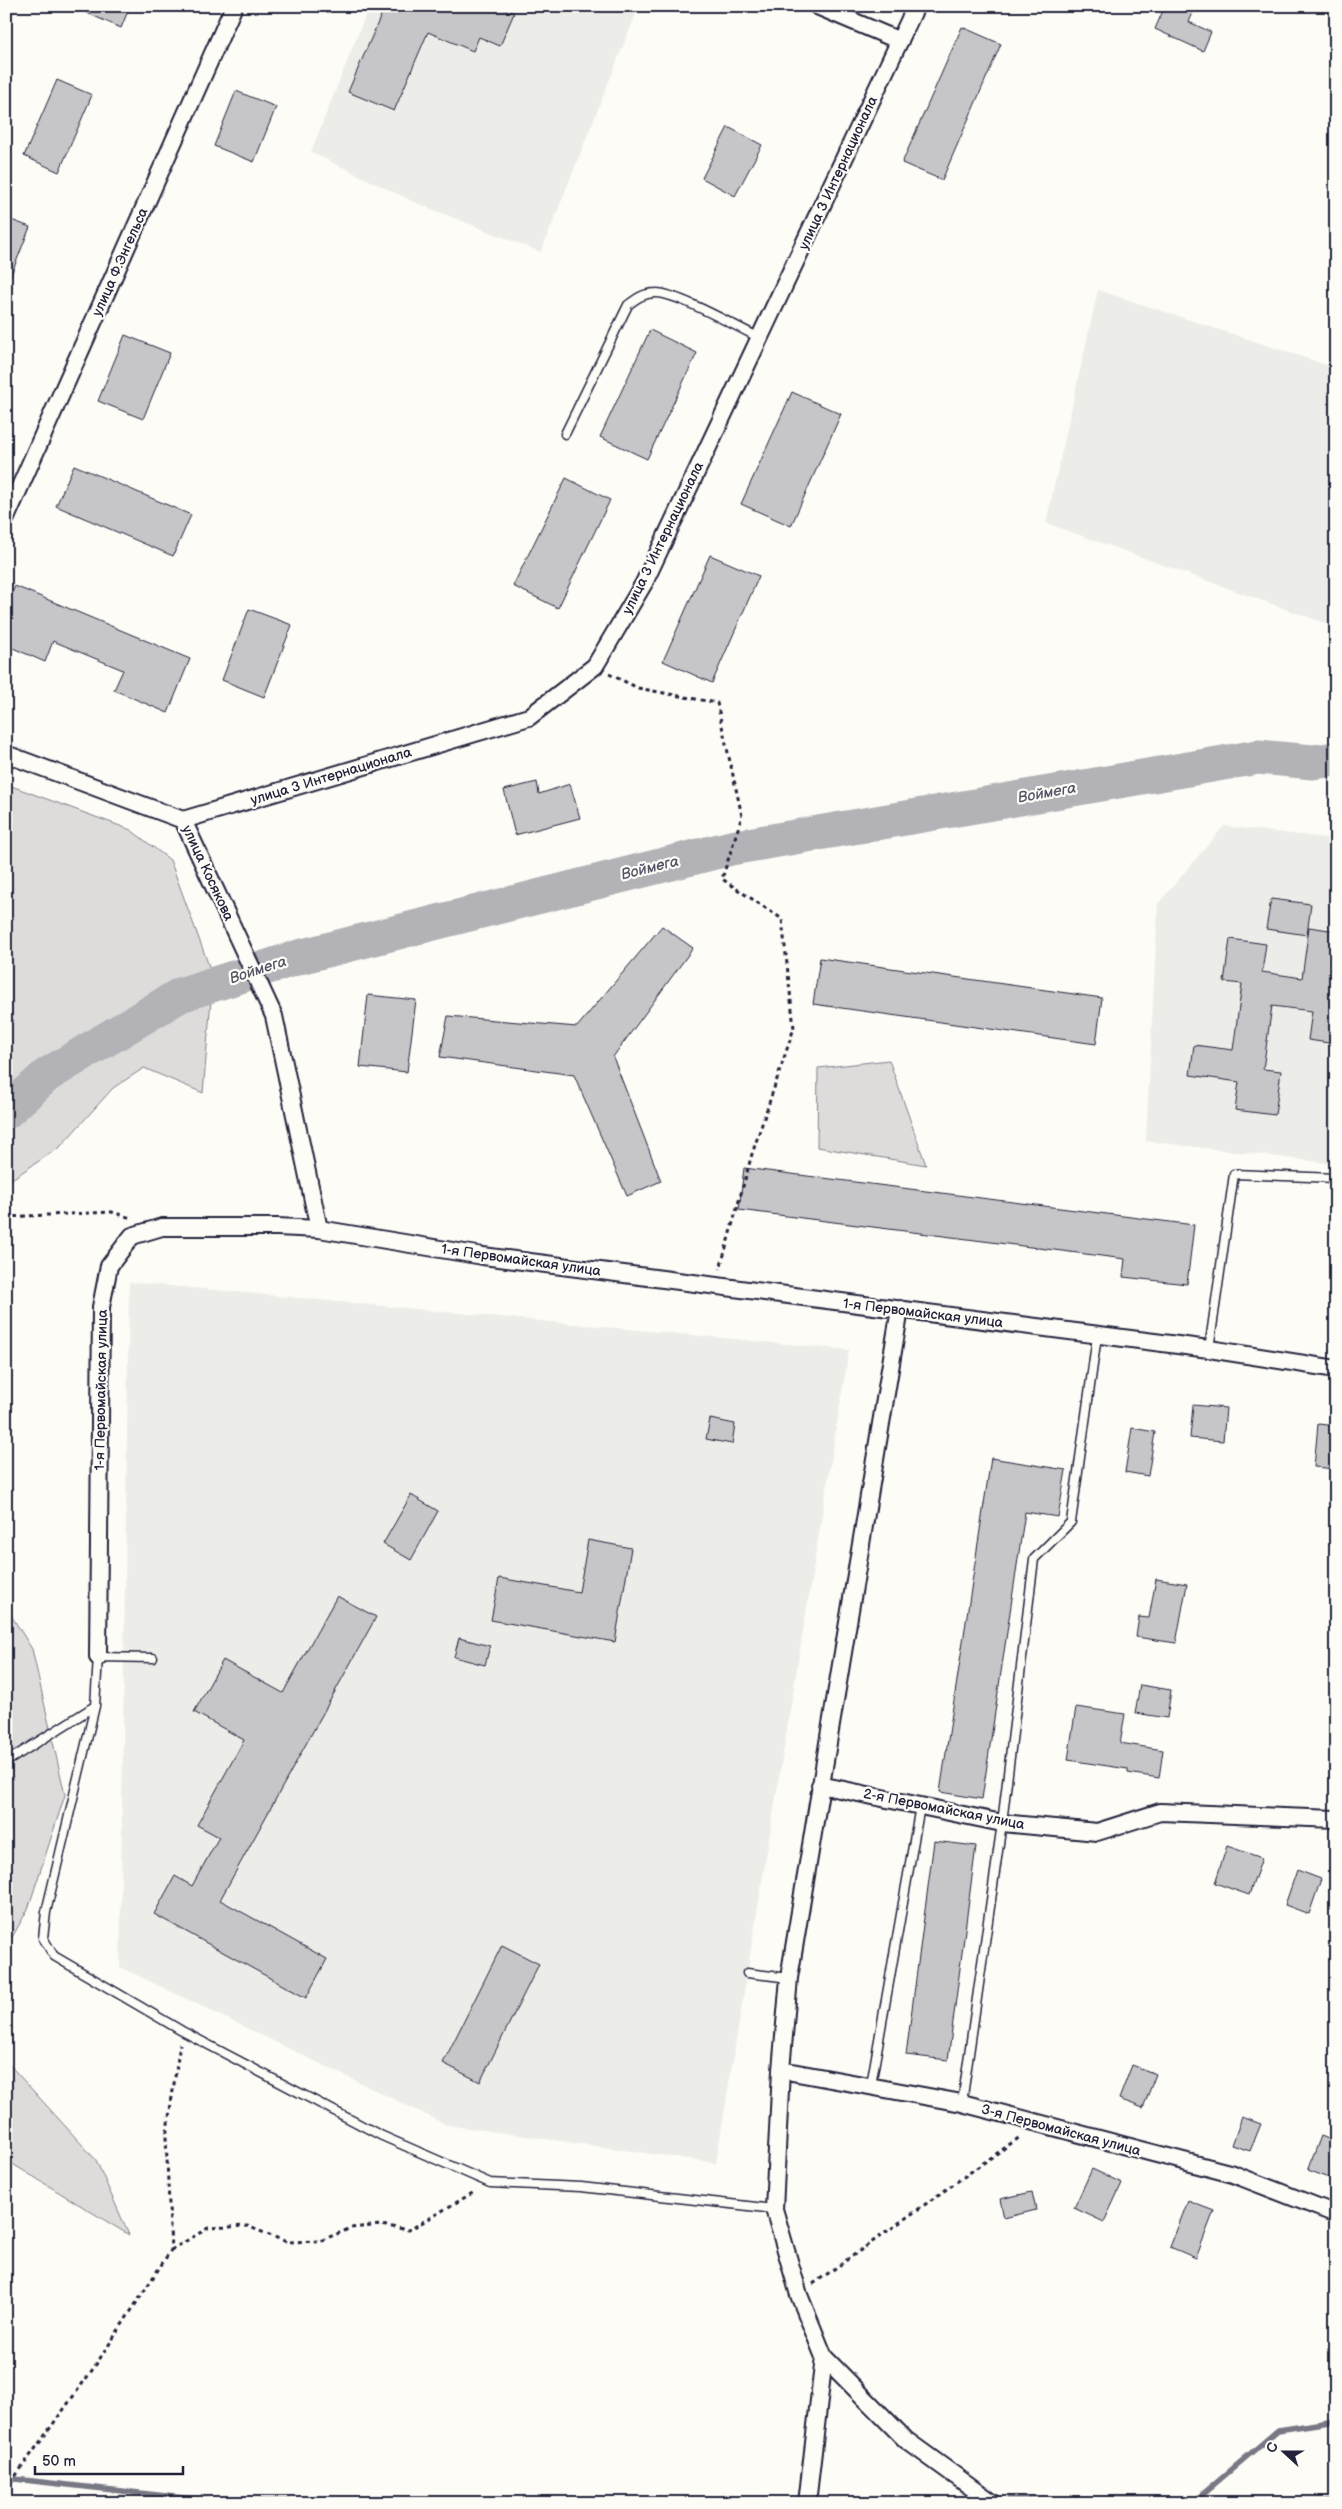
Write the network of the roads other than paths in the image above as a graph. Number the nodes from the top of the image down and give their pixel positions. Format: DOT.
graph roads {
  1 [pos="234,6"];
  2 [pos="817,6"];
  3 [pos="916,6"];
  4 [pos="900,41"];
  5 [pos="760,338"];
  6 [pos="565,434"];
  7 [pos="6,518"];
  8 [pos="6,754"];
  9 [pos="183,820"];
  10 [pos="1336,1178"];
  11 [pos="319,1230"];
  12 [pos="900,1309"];
  13 [pos="1097,1336"];
  14 [pos="1209,1349"];
  15 [pos="1336,1369"];
  16 [pos="98,1656"];
  17 [pos="153,1658"];
  18 [pos="96,1706"];
  19 [pos="6,1762"];
  20 [pos="820,1785"];
  21 [pos="920,1806"];
  22 [pos="1336,1818"];
  23 [pos="1002,1823"];
  24 [pos="747,1973"];
  25 [pos="789,1978"];
  26 [pos="780,2070"];
  27 [pos="871,2085"];
  28 [pos="962,2103"];
  29 [pos="774,2209"];
  30 [pos="1336,2214"];
  31 [pos="824,2357"];
  32 [pos="806,2503"];
  33 [pos="993,2503"];
  1 -- 7 [label="street, улица Ф.Энгельса"];
  2 -- 4 [label="street"];
  3 -- 4 [label="street, улица 3 Интернационала"];
  4 -- 5 [label="street, улица 3 Интернационала"];
  5 -- 6 [label="lane"];
  5 -- 9 [label="street, улица 3 Интернационала"];
  8 -- 9 [label="street, улица Косякова"];
  9 -- 11 [label="street, улица Косякова"];
  10 -- 14 [label="lane"];
  11 -- 12 [label="street, 1-я Первомайская улица"];
  11 -- 16 [label="street, 1-я Первомайская улица"];
  12 -- 13 [label="street, 1-я Первомайская улица"];
  12 -- 20 [label="street"];
  13 -- 14 [label="street, 1-я Первомайская улица"];
  13 -- 23 [label="lane"];
  14 -- 15 [label="street, 1-я Первомайская улица"];
  16 -- 17 [label="lane"];
  16 -- 18 [label="lane"];
  18 -- 19 [label="lane"];
  18 -- 29 [label="lane"];
  20 -- 21 [label="street, 2-я Первомайская улица"];
  20 -- 25 [label="street"];
  21 -- 23 [label="street, 2-я Первомайская улица"];
  21 -- 27 [label="lane"];
  22 -- 23 [label="street, 2-я Первомайская улица"];
  23 -- 28 [label="lane"];
  24 -- 25 [label="lane"];
  25 -- 26 [label="street"];
  26 -- 27 [label="street, 3-я Первомайская улица"];
  26 -- 29 [label="street"];
  27 -- 28 [label="street, 3-я Первомайская улица"];
  28 -- 30 [label="street, 3-я Первомайская улица"];
  29 -- 31 [label="street"];
  31 -- 32 [label="street"];
  31 -- 33 [label="street"];
}
